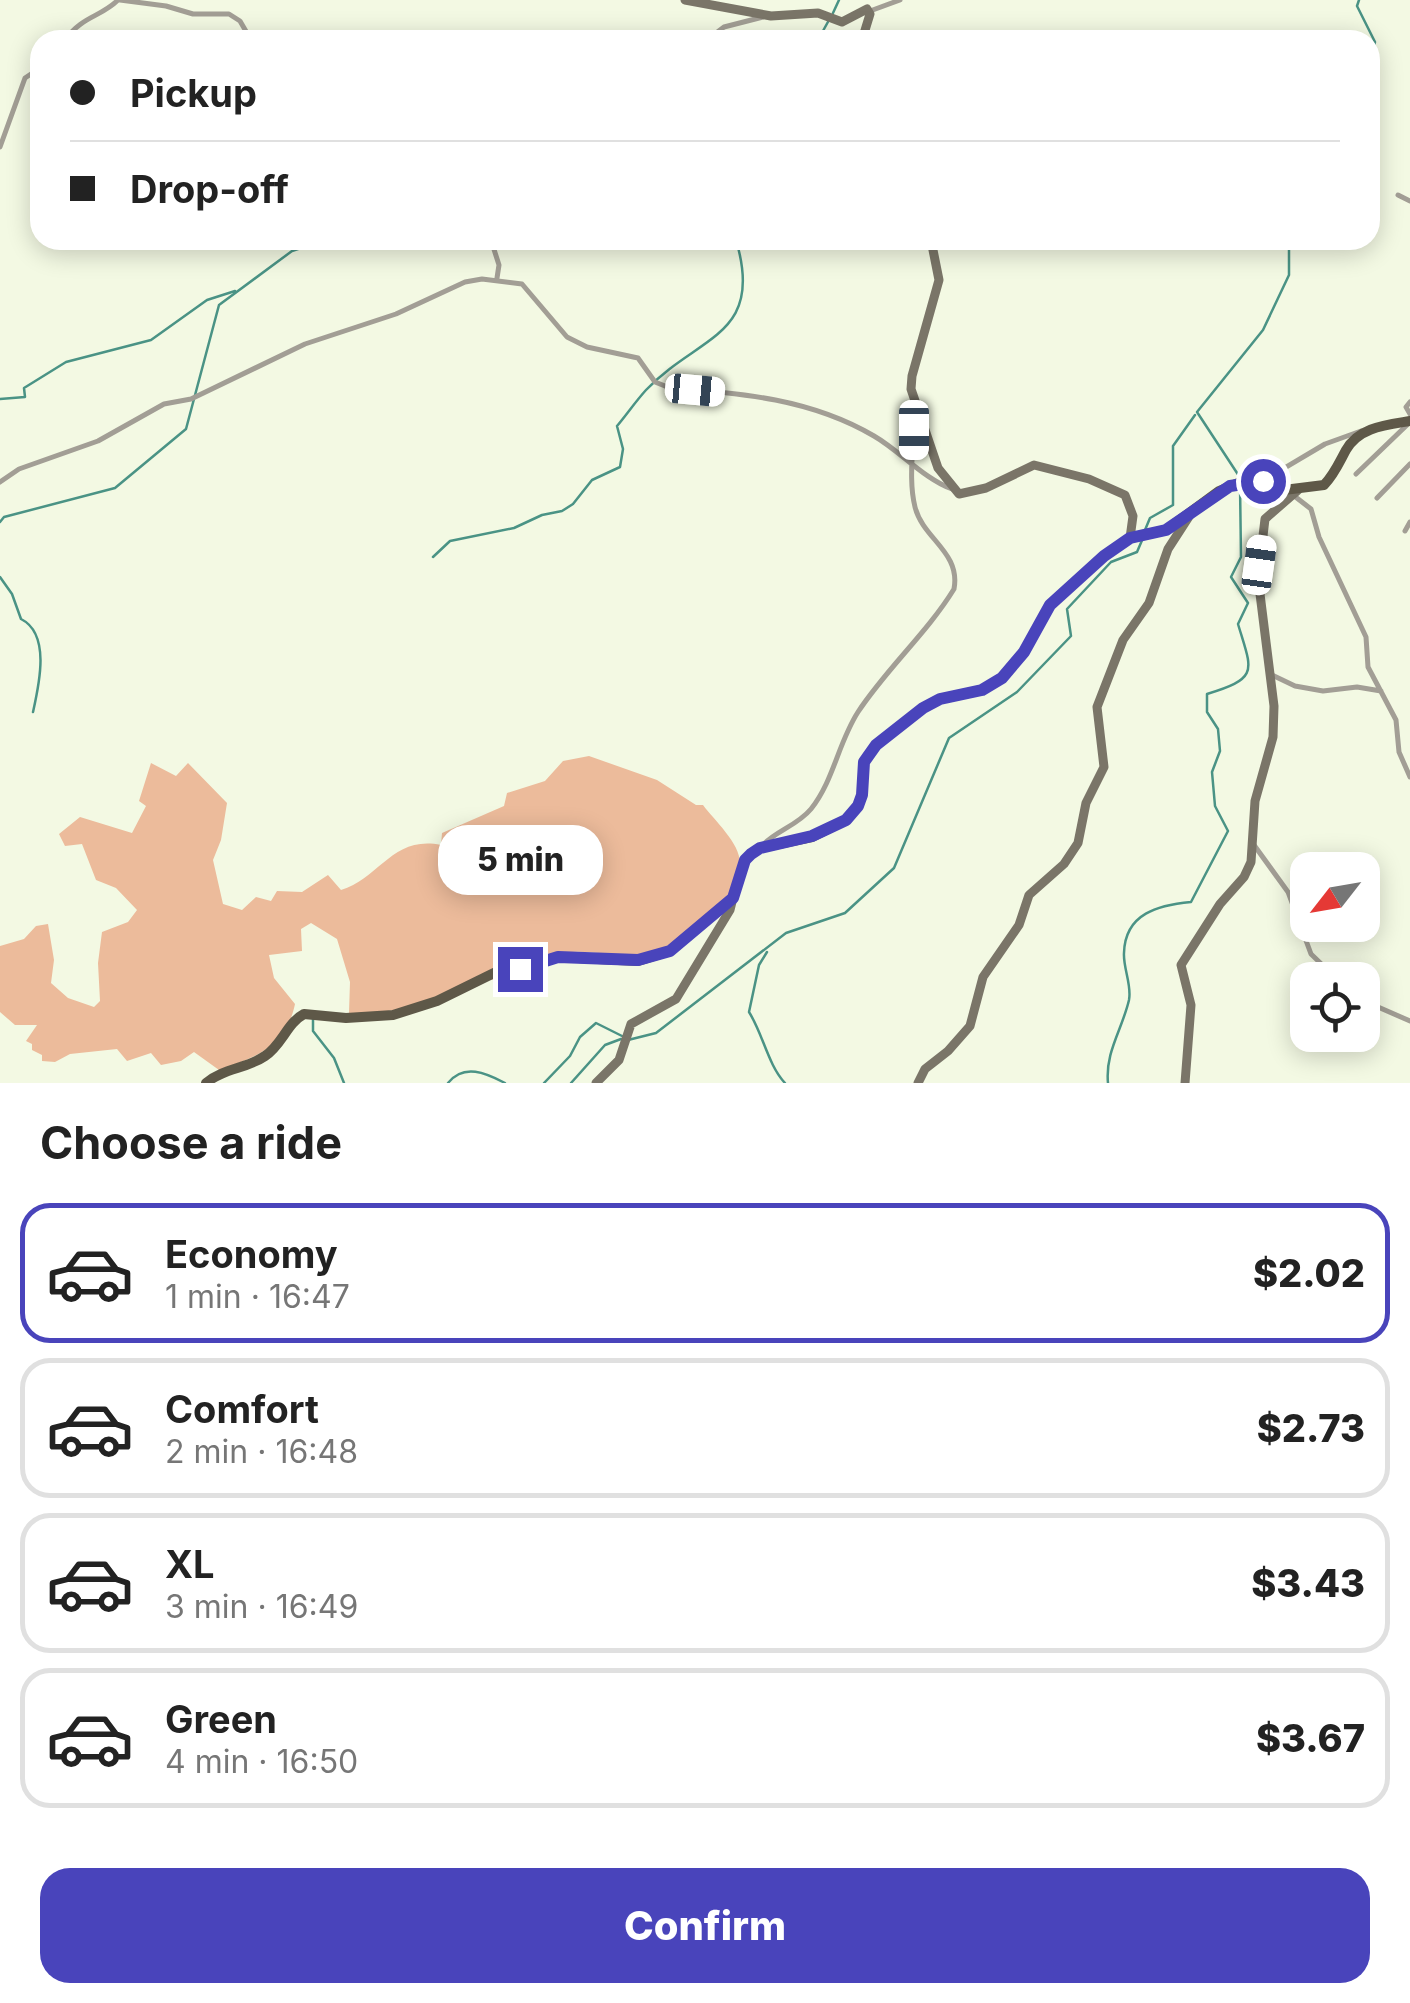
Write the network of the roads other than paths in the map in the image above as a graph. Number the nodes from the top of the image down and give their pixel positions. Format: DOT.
graph roads {
  1 [pos="119,0"];
  2 [pos="685,0"];
  3 [pos="900,0"];
  4 [pos="870,11"];
  5 [pos="766,16"];
  6 [pos="74,30"];
  7 [pos="245,30"];
  8 [pos="720,30"];
  9 [pos="865,30"];
  10 [pos="30,75"];
  11 [pos="0,147"];
  12 [pos="1398,195"];
  13 [pos="1410,201"];
  14 [pos="494,250"];
  15 [pos="934,250"];
  16 [pos="497,278"];
  17 [pos="911,389"];
  18 [pos="1410,402"];
  19 [pos="1408,422"];
  20 [pos="1367,430"];
  21 [pos="914,462"];
  22 [pos="1410,464"];
  23 [pos="1356,474"];
  24 [pos="0,482"];
  25 [pos="1247,483"];
  26 [pos="952,489"];
  27 [pos="1295,492"];
  28 [pos="1377,498"];
  29 [pos="1190,515"];
  30 [pos="1410,522"];
  31 [pos="1405,531"];
  32 [pos="1139,536"];
  33 [pos="1268,674"];
  34 [pos="1380,691"];
  35 [pos="1410,777"];
  36 [pos="1254,844"];
  37 [pos="760,848"];
  38 [pos="733,898"];
  39 [pos="1319,962"];
  40 [pos="1380,1008"];
  41 [pos="1410,1021"];
  42 [pos="206,1083"];
  43 [pos="596,1083"];
  44 [pos="918,1083"];
  45 [pos="1185,1083"];
  1 -- 6 [label="street"];
  1 -- 7 [label="street"];
  2 -- 5 [label="street"];
  3 -- 4 [label="street"];
  4 -- 5 [label="street"];
  4 -- 9 [label="street"];
  5 -- 8 [label="street"];
  10 -- 11 [label="street"];
  12 -- 13 [label="street"];
  14 -- 16 [label="street"];
  15 -- 17 [label="street"];
  16 -- 21 [label="street"];
  16 -- 24 [label="street"];
  17 -- 21 [label="street"];
  17 -- 26 [label="street"];
  18 -- 19 [label="street"];
  19 -- 20 [label="main road"];
  19 -- 23 [label="street"];
  20 -- 25 [label="street"];
  20 -- 27 [label="main road"];
  21 -- 26 [label="street"];
  21 -- 37 [label="street"];
  22 -- 28 [label="street"];
  25 -- 27 [label="main road"];
  25 -- 29 [label="main road"];
  26 -- 32 [label="street"];
  27 -- 33 [label="street"];
  27 -- 34 [label="street"];
  29 -- 32 [label="main road"];
  29 -- 44 [label="street"];
  30 -- 31 [label="street"];
  32 -- 37 [label="main road"];
  33 -- 34 [label="street"];
  33 -- 36 [label="street"];
  34 -- 35 [label="street"];
  36 -- 39 [label="street"];
  36 -- 45 [label="street"];
  37 -- 38 [label="main road"];
  38 -- 42 [label="main road"];
  38 -- 43 [label="street"];
  40 -- 41 [label="street"];
}
